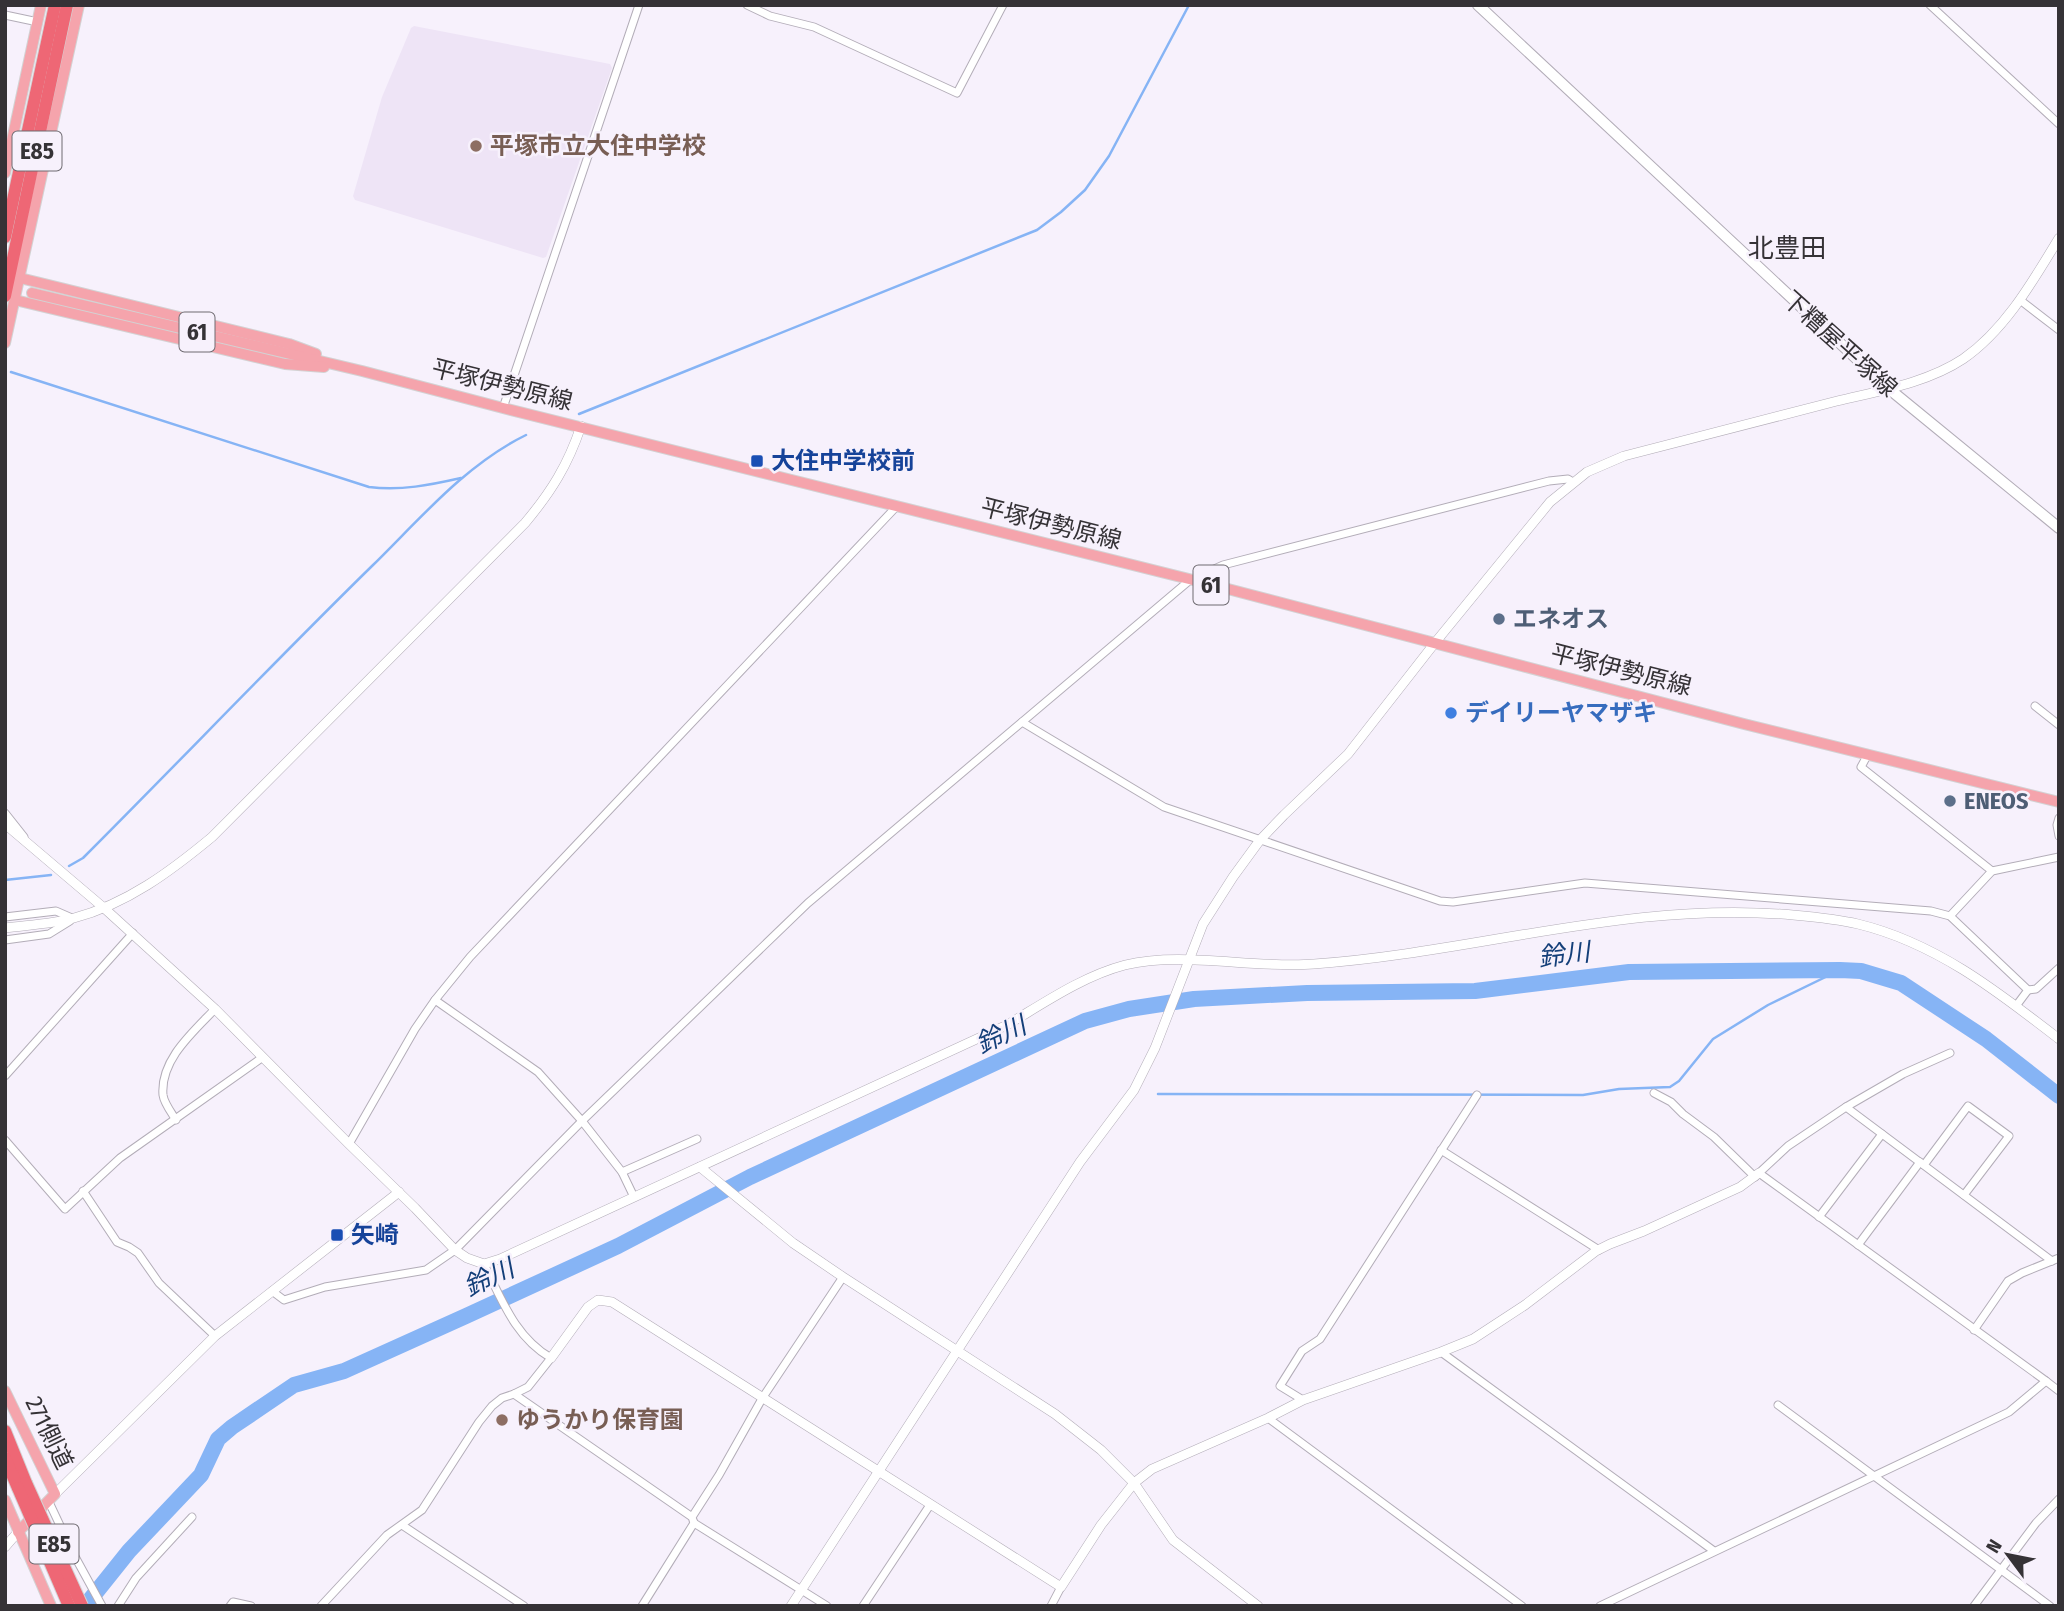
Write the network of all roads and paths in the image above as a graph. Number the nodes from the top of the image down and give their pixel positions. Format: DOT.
graph roads {
  1 [pos="41,5"];
  2 [pos="55,5"];
  3 [pos="67,5"];
  4 [pos="79,5"];
  5 [pos="639,5"];
  6 [pos="747,5"];
  7 [pos="1003,5"];
  8 [pos="1478,5"];
  9 [pos="1930,5"];
  10 [pos="5,15"];
  11 [pos="38,22"];
  12 [pos="2059,124"];
  13 [pos="5,173"];
  14 [pos="5,237"];
  15 [pos="2059,238"];
  16 [pos="20,278"];
  17 [pos="32,293"];
  18 [pos="10,298"];
  19 [pos="2020,300"];
  20 [pos="2059,330"];
  21 [pos="5,343"];
  22 [pos="362,370"];
  23 [pos="1888,388"];
  24 [pos="503,408"];
  25 [pos="581,426"];
  26 [pos="1573,482"];
  27 [pos="896,507"];
  28 [pos="2059,528"];
  29 [pos="1189,580"];
  30 [pos="1434,644"];
  31 [pos="2035,706"];
  32 [pos="1022,722"];
  33 [pos="2059,725"];
  34 [pos="1868,754"];
  35 [pos="2059,802"];
  36 [pos="5,813"];
  37 [pos="2059,818"];
  38 [pos="5,824"];
  39 [pos="2059,836"];
  40 [pos="1260,840"];
  41 [pos="31,846"];
  42 [pos="2059,857"];
  43 [pos="1992,871"];
  44 [pos="104,908"];
  45 [pos="1950,916"];
  46 [pos="5,917"];
  47 [pos="73,919"];
  48 [pos="5,928"];
  49 [pos="133,933"];
  50 [pos="5,940"];
  51 [pos="1188,961"];
  52 [pos="2059,968"];
  53 [pos="2028,990"];
  54 [pos="435,1000"];
  55 [pos="2016,1006"];
  56 [pos="215,1009"];
  57 [pos="2059,1039"];
  58 [pos="1950,1054"];
  59 [pos="263,1057"];
  60 [pos="5,1076"];
  61 [pos="1654,1093"];
  62 [pos="1477,1095"];
  63 [pos="1846,1107"];
  64 [pos="176,1119"];
  65 [pos="582,1121"];
  66 [pos="1882,1134"];
  67 [pos="698,1139"];
  68 [pos="5,1140"];
  69 [pos="349,1144"];
  70 [pos="1441,1150"];
  71 [pos="1922,1164"];
  72 [pos="703,1169"];
  73 [pos="622,1172"];
  74 [pos="1757,1175"];
  75 [pos="83,1191"];
  76 [pos="399,1192"];
  77 [pos="1964,1195"];
  78 [pos="634,1197"];
  79 [pos="1819,1217"];
  80 [pos="1858,1245"];
  81 [pos="1599,1250"];
  82 [pos="456,1251"];
  83 [pos="2055,1260"];
  84 [pos="484,1264"];
  85 [pos="843,1277"];
  86 [pos="272,1291"];
  87 [pos="1974,1330"];
  88 [pos="215,1336"];
  89 [pos="957,1350"];
  90 [pos="1441,1352"];
  91 [pos="551,1358"];
  92 [pos="2046,1381"];
  93 [pos="5,1391"];
  94 [pos="2059,1391"];
  95 [pos="514,1394"];
  96 [pos="763,1397"];
  97 [pos="1303,1400"];
  98 [pos="1777,1405"];
  99 [pos="1268,1418"];
  100 [pos="5,1431"];
  101 [pos="5,1458"];
  102 [pos="878,1471"];
  103 [pos="1873,1476"];
  104 [pos="1134,1483"];
  105 [pos="22,1486"];
  106 [pos="51,1497"];
  107 [pos="2059,1499"];
  108 [pos="5,1500"];
  109 [pos="930,1505"];
  110 [pos="192,1517"];
  111 [pos="693,1520"];
  112 [pos="401,1525"];
  113 [pos="18,1532"];
  114 [pos="5,1547"];
  115 [pos="1714,1551"];
  116 [pos="2001,1570"];
  117 [pos="1061,1587"];
  118 [pos="802,1589"];
  119 [pos="51,1606"];
  120 [pos="69,1606"];
  121 [pos="82,1606"];
  122 [pos="102,1606"];
  123 [pos="118,1606"];
  124 [pos="230,1606"];
  125 [pos="251,1606"];
  126 [pos="321,1606"];
  127 [pos="524,1606"];
  128 [pos="642,1606"];
  129 [pos="791,1606"];
  130 [pos="827,1606"];
  131 [pos="863,1606"];
  132 [pos="1051,1606"];
  133 [pos="1258,1606"];
  134 [pos="1522,1606"];
  135 [pos="1600,1606"];
  136 [pos="1974,1606"];
  137 [pos="2050,1606"];
  1 -- 11 [label="main road"];
  2 -- 14 [label="highway, E85"];
  3 -- 18 [label="highway, E85"];
  4 -- 16 [label="main road"];
  5 -- 24 [label="street"];
  6 -- 7 [label="street"];
  8 -- 23 [label="main road, 下糟屋平塚線"];
  9 -- 12 [label="street"];
  10 -- 11 [label="street"];
  11 -- 13 [label="main road"];
  15 -- 19 [label="street"];
  16 -- 18 [label="main road"];
  16 -- 22 [label="main road"];
  17 -- 22 [label="main road, 平塚伊勢原線 / 61"];
  18 -- 21 [label="main road"];
  18 -- 22 [label="main road"];
  19 -- 20 [label="street"];
  19 -- 23 [label="street"];
  22 -- 24 [label="main road, 平塚伊勢原線 / 61"];
  23 -- 26 [label="street"];
  23 -- 28 [label="main road, 下糟屋平塚線"];
  24 -- 25 [label="main road, 平塚伊勢原線 / 61"];
  25 -- 27 [label="main road, 平塚伊勢原線 / 61"];
  25 -- 44 [label="street"];
  26 -- 29 [label="street"];
  26 -- 30 [label="street"];
  27 -- 29 [label="main road, 平塚伊勢原線 / 61"];
  27 -- 54 [label="street"];
  29 -- 30 [label="main road, 平塚伊勢原線 / 61"];
  29 -- 32 [label="street"];
  30 -- 34 [label="main road, 平塚伊勢原線 / 61"];
  30 -- 40 [label="street"];
  31 -- 33 [label="street"];
  32 -- 40 [label="street"];
  32 -- 65 [label="street"];
  34 -- 35 [label="main road, 平塚伊勢原線 / 61"];
  34 -- 43 [label="street"];
  36 -- 41 [label="street"];
  37 -- 39 [label="street"];
  38 -- 41 [label="street"];
  40 -- 45 [label="street"];
  40 -- 51 [label="street"];
  41 -- 44 [label="street"];
  42 -- 43 [label="street"];
  43 -- 45 [label="street"];
  44 -- 47 [label="street"];
  44 -- 49 [label="street"];
  45 -- 53 [label="street"];
  46 -- 47 [label="street"];
  47 -- 48 [label="street"];
  47 -- 50 [label="street"];
  49 -- 56 [label="street"];
  49 -- 60 [label="street"];
  51 -- 55 [label="street"];
  51 -- 72 [label="street"];
  51 -- 89 [label="street"];
  52 -- 53 [label="street"];
  53 -- 55 [label="street"];
  54 -- 65 [label="street"];
  54 -- 69 [label="street"];
  55 -- 57 [label="street"];
  56 -- 59 [label="street"];
  56 -- 64 [label="street"];
  58 -- 63 [label="street"];
  59 -- 64 [label="street"];
  59 -- 69 [label="street"];
  61 -- 74 [label="street"];
  62 -- 70 [label="street"];
  63 -- 66 [label="street"];
  63 -- 74 [label="street"];
  64 -- 75 [label="street"];
  65 -- 73 [label="street"];
  65 -- 82 [label="street"];
  66 -- 71 [label="street"];
  66 -- 79 [label="street"];
  67 -- 73 [label="street"];
  68 -- 75 [label="street"];
  69 -- 76 [label="street"];
  70 -- 81 [label="street"];
  70 -- 97 [label="street"];
  71 -- 77 [label="street"];
  71 -- 77 [label="street"];
  71 -- 80 [label="street"];
  72 -- 78 [label="street"];
  72 -- 85 [label="street"];
  73 -- 78 [label="street"];
  74 -- 79 [label="street"];
  74 -- 81 [label="street"];
  75 -- 88 [label="street"];
  76 -- 82 [label="street"];
  76 -- 86 [label="street"];
  77 -- 83 [label="street"];
  78 -- 84 [label="street"];
  79 -- 80 [label="street"];
  80 -- 87 [label="street"];
  81 -- 90 [label="street"];
  82 -- 84 [label="street"];
  82 -- 86 [label="street"];
  83 -- 87 [label="street"];
  84 -- 91 [label="street"];
  85 -- 89 [label="street"];
  85 -- 96 [label="street"];
  86 -- 88 [label="street"];
  87 -- 92 [label="street"];
  88 -- 106 [label="street"];
  89 -- 102 [label="street"];
  89 -- 104 [label="street"];
  90 -- 97 [label="street"];
  90 -- 115 [label="street"];
  91 -- 95 [label="street"];
  91 -- 96 [label="street"];
  92 -- 94 [label="street"];
  92 -- 103 [label="street"];
  93 -- 106 [label="main road, 271側道"];
  95 -- 111 [label="street"];
  95 -- 112 [label="street"];
  96 -- 102 [label="street"];
  96 -- 111 [label="street"];
  97 -- 99 [label="street"];
  98 -- 103 [label="street"];
  99 -- 104 [label="street"];
  99 -- 134 [label="street"];
  100 -- 105 [label="highway, E85"];
  101 -- 105 [label="highway, E85"];
  102 -- 109 [label="street"];
  102 -- 118 [label="street"];
  103 -- 115 [label="street"];
  103 -- 116 [label="street"];
  104 -- 117 [label="street"];
  104 -- 133 [label="street"];
  105 -- 120 [label="highway, E85, bridge"];
  105 -- 121 [label="highway, E85, bridge"];
  106 -- 113 [label="main road"];
  106 -- 122 [label="street"];
  107 -- 116 [label="street"];
  108 -- 113 [label="main road"];
  109 -- 117 [label="street"];
  109 -- 131 [label="street"];
  110 -- 123 [label="street"];
  111 -- 118 [label="street"];
  111 -- 128 [label="street"];
  112 -- 126 [label="street"];
  112 -- 127 [label="street"];
  113 -- 114 [label="street"];
  113 -- 119 [label="main road"];
  115 -- 135 [label="street"];
  116 -- 136 [label="street"];
  116 -- 137 [label="street"];
  117 -- 132 [label="street"];
  118 -- 129 [label="street"];
  118 -- 130 [label="street"];
  124 -- 125 [label="street"];
}
